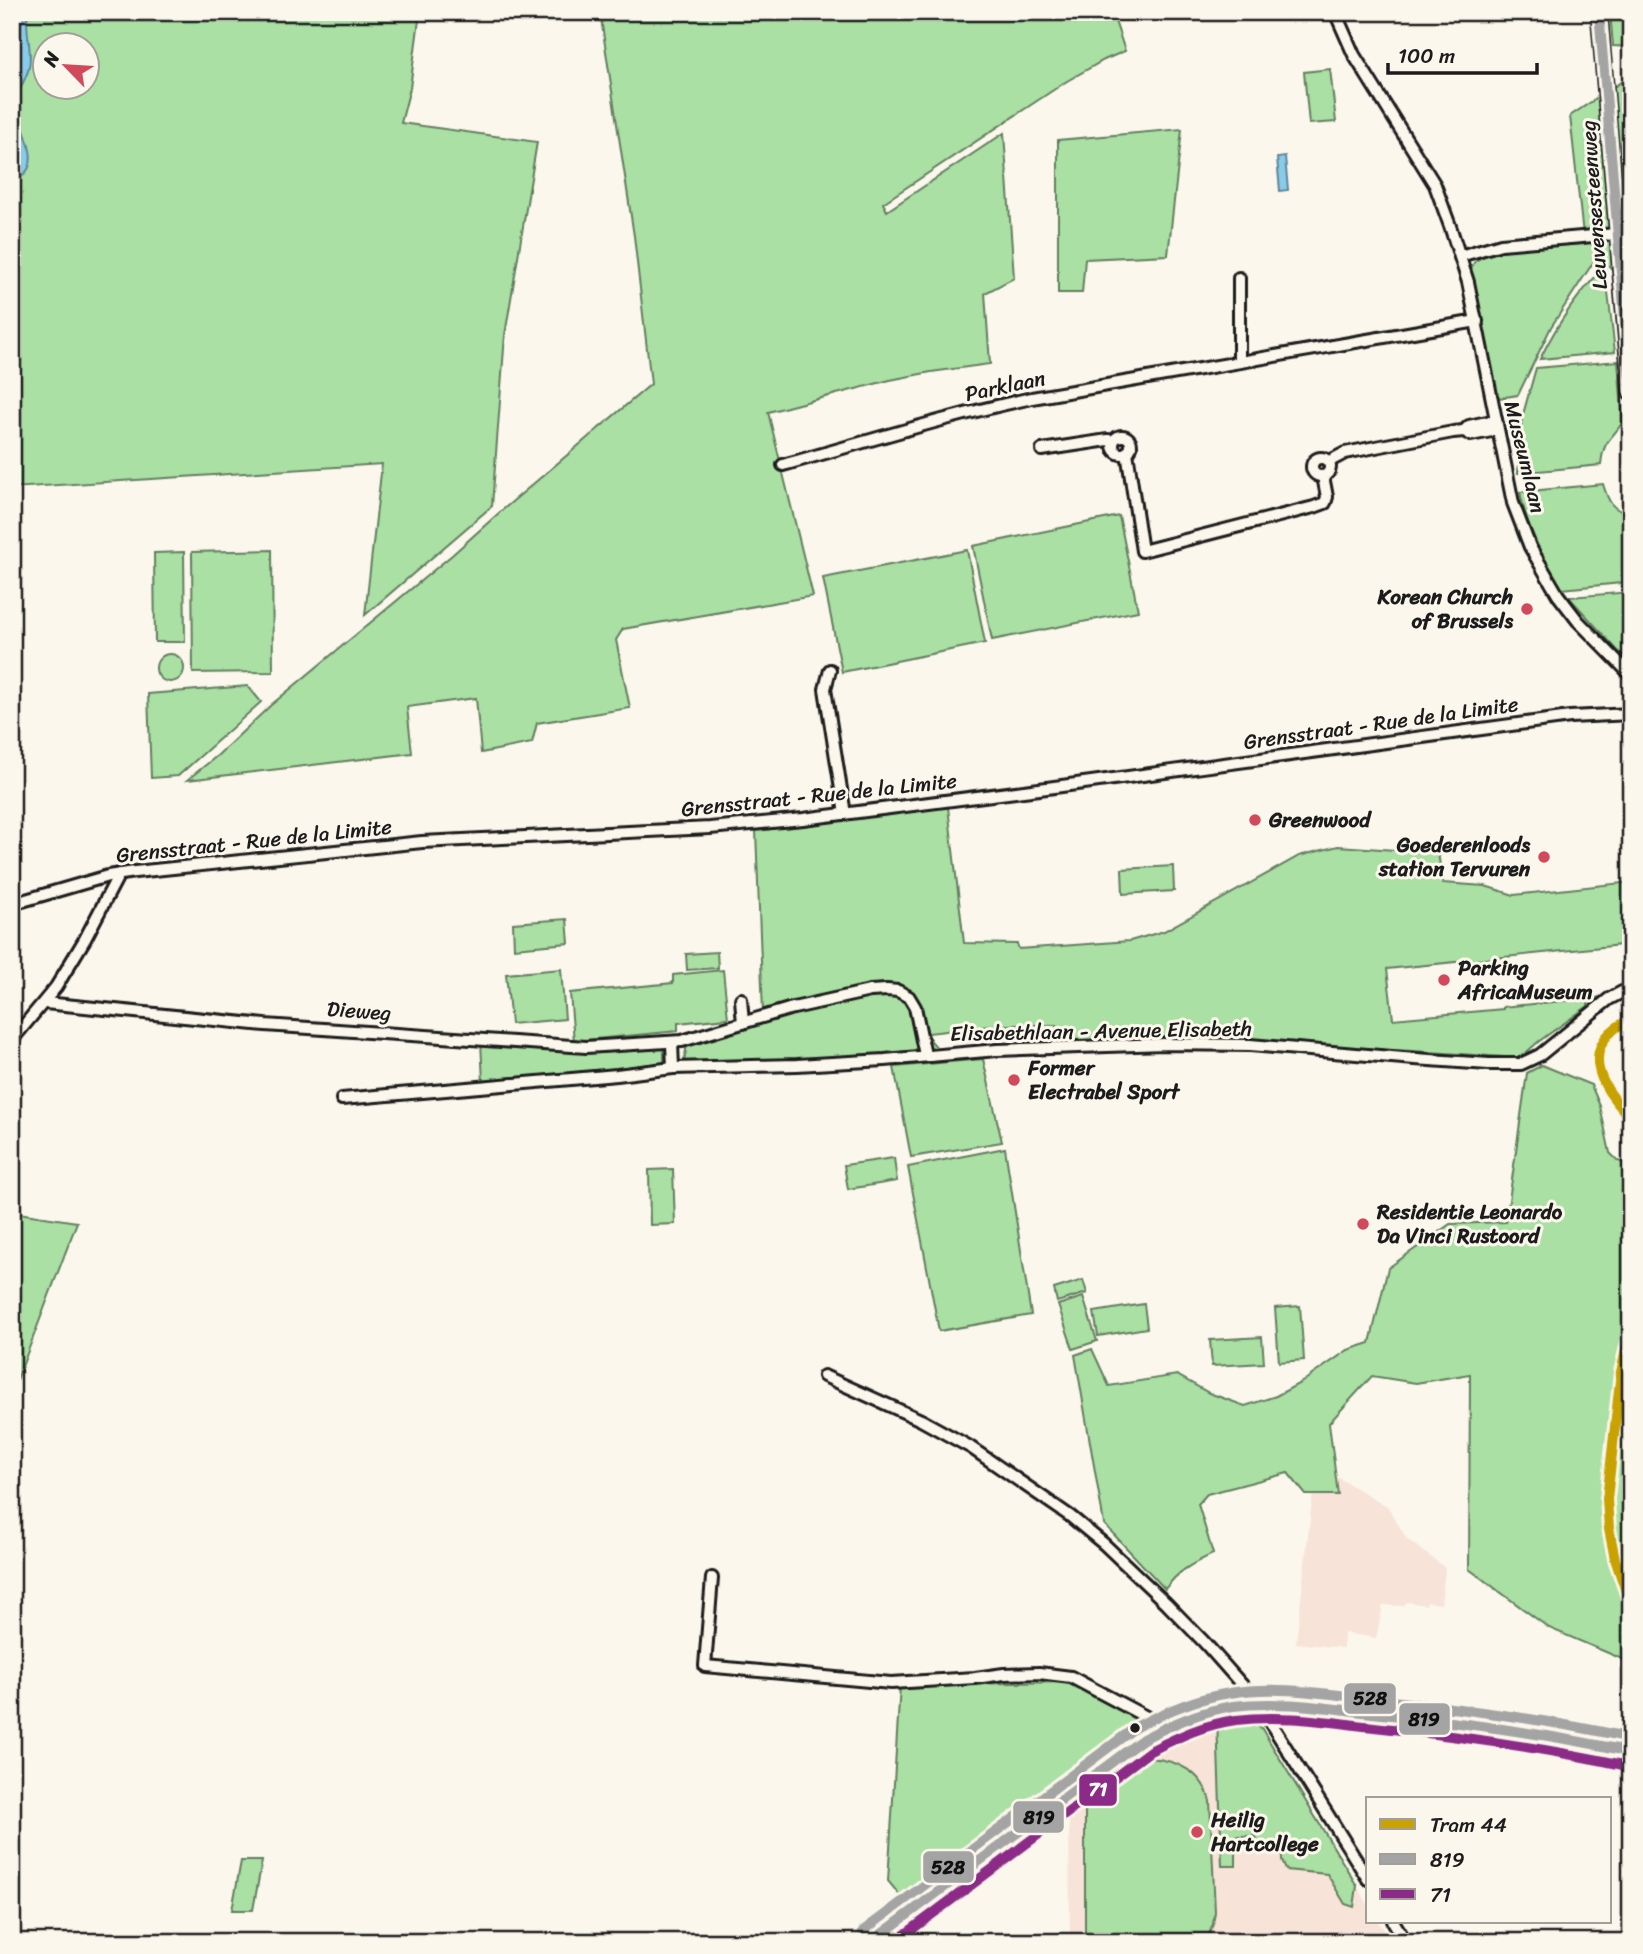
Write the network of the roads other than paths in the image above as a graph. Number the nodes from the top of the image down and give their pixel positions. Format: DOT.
graph roads {
  1 [pos="1335,12"];
  2 [pos="1599,12"];
  3 [pos="1616,234"];
  4 [pos="1460,256"];
  5 [pos="1239,278"];
  6 [pos="1477,321"];
  7 [pos="1239,362"];
  8 [pos="1631,393"];
  9 [pos="1496,425"];
  10 [pos="1042,450"];
  11 [pos="783,465"];
  12 [pos="830,670"];
  13 [pos="1631,676"];
  14 [pos="1631,714"];
  15 [pos="845,814"];
  16 [pos="119,874"];
  17 [pos="12,904"];
  18 [pos="1631,990"];
  19 [pos="741,999"];
  20 [pos="45,1003"];
  21 [pos="743,1023"];
  22 [pos="12,1040"];
  23 [pos="672,1043"];
  24 [pos="925,1055"];
  25 [pos="673,1068"];
  26 [pos="342,1099"];
  27 [pos="824,1376"];
  28 [pos="712,1578"];
  29 [pos="1258,1703"];
  30 [pos="1165,1727"];
  31 [pos="1631,1752"];
  32 [pos="1366,1876"];
  33 [pos="1395,1923"];
  34 [pos="871,1942"];
  35 [pos="1406,1942"];
  1 -- 4 [label="street, Museumlaan"];
  2 -- 3 [label="main road, Leuvensesteenweg"];
  3 -- 4 [label="street"];
  3 -- 8 [label="main road, Leuvensesteenweg"];
  4 -- 6 [label="street, Museumlaan"];
  5 -- 7 [label="street"];
  6 -- 7 [label="street, Parklaan"];
  6 -- 9 [label="street, Museumlaan"];
  7 -- 11 [label="street, Parklaan"];
  9 -- 10 [label="street"];
  9 -- 13 [label="street, Museumlaan"];
  12 -- 15 [label="street"];
  14 -- 15 [label="street, Grensstraat - Rue de la Limite"];
  15 -- 16 [label="street, Grensstraat - Rue de la Limite"];
  16 -- 17 [label="street, Grensstraat - Rue de la Limite"];
  16 -- 20 [label="street"];
  18 -- 24 [label="street, Elisabethlaan - Avenue Elisabeth"];
  19 -- 21 [label="street"];
  20 -- 22 [label="street"];
  20 -- 23 [label="street, Dieweg"];
  21 -- 23 [label="street, Dieweg"];
  21 -- 24 [label="street, Dieweg"];
  23 -- 25 [label="street"];
  24 -- 25 [label="street, Elisabethlaan - Avenue Elisabeth"];
  25 -- 26 [label="street, Elisabethlaan - Avenue Elisabeth"];
  27 -- 29 [label="street"];
  28 -- 30 [label="street"];
  29 -- 30 [label="street"];
  29 -- 31 [label="street"];
  29 -- 32 [label="street"];
  30 -- 34 [label="street"];
  33 -- 35 [label="street"];
}
